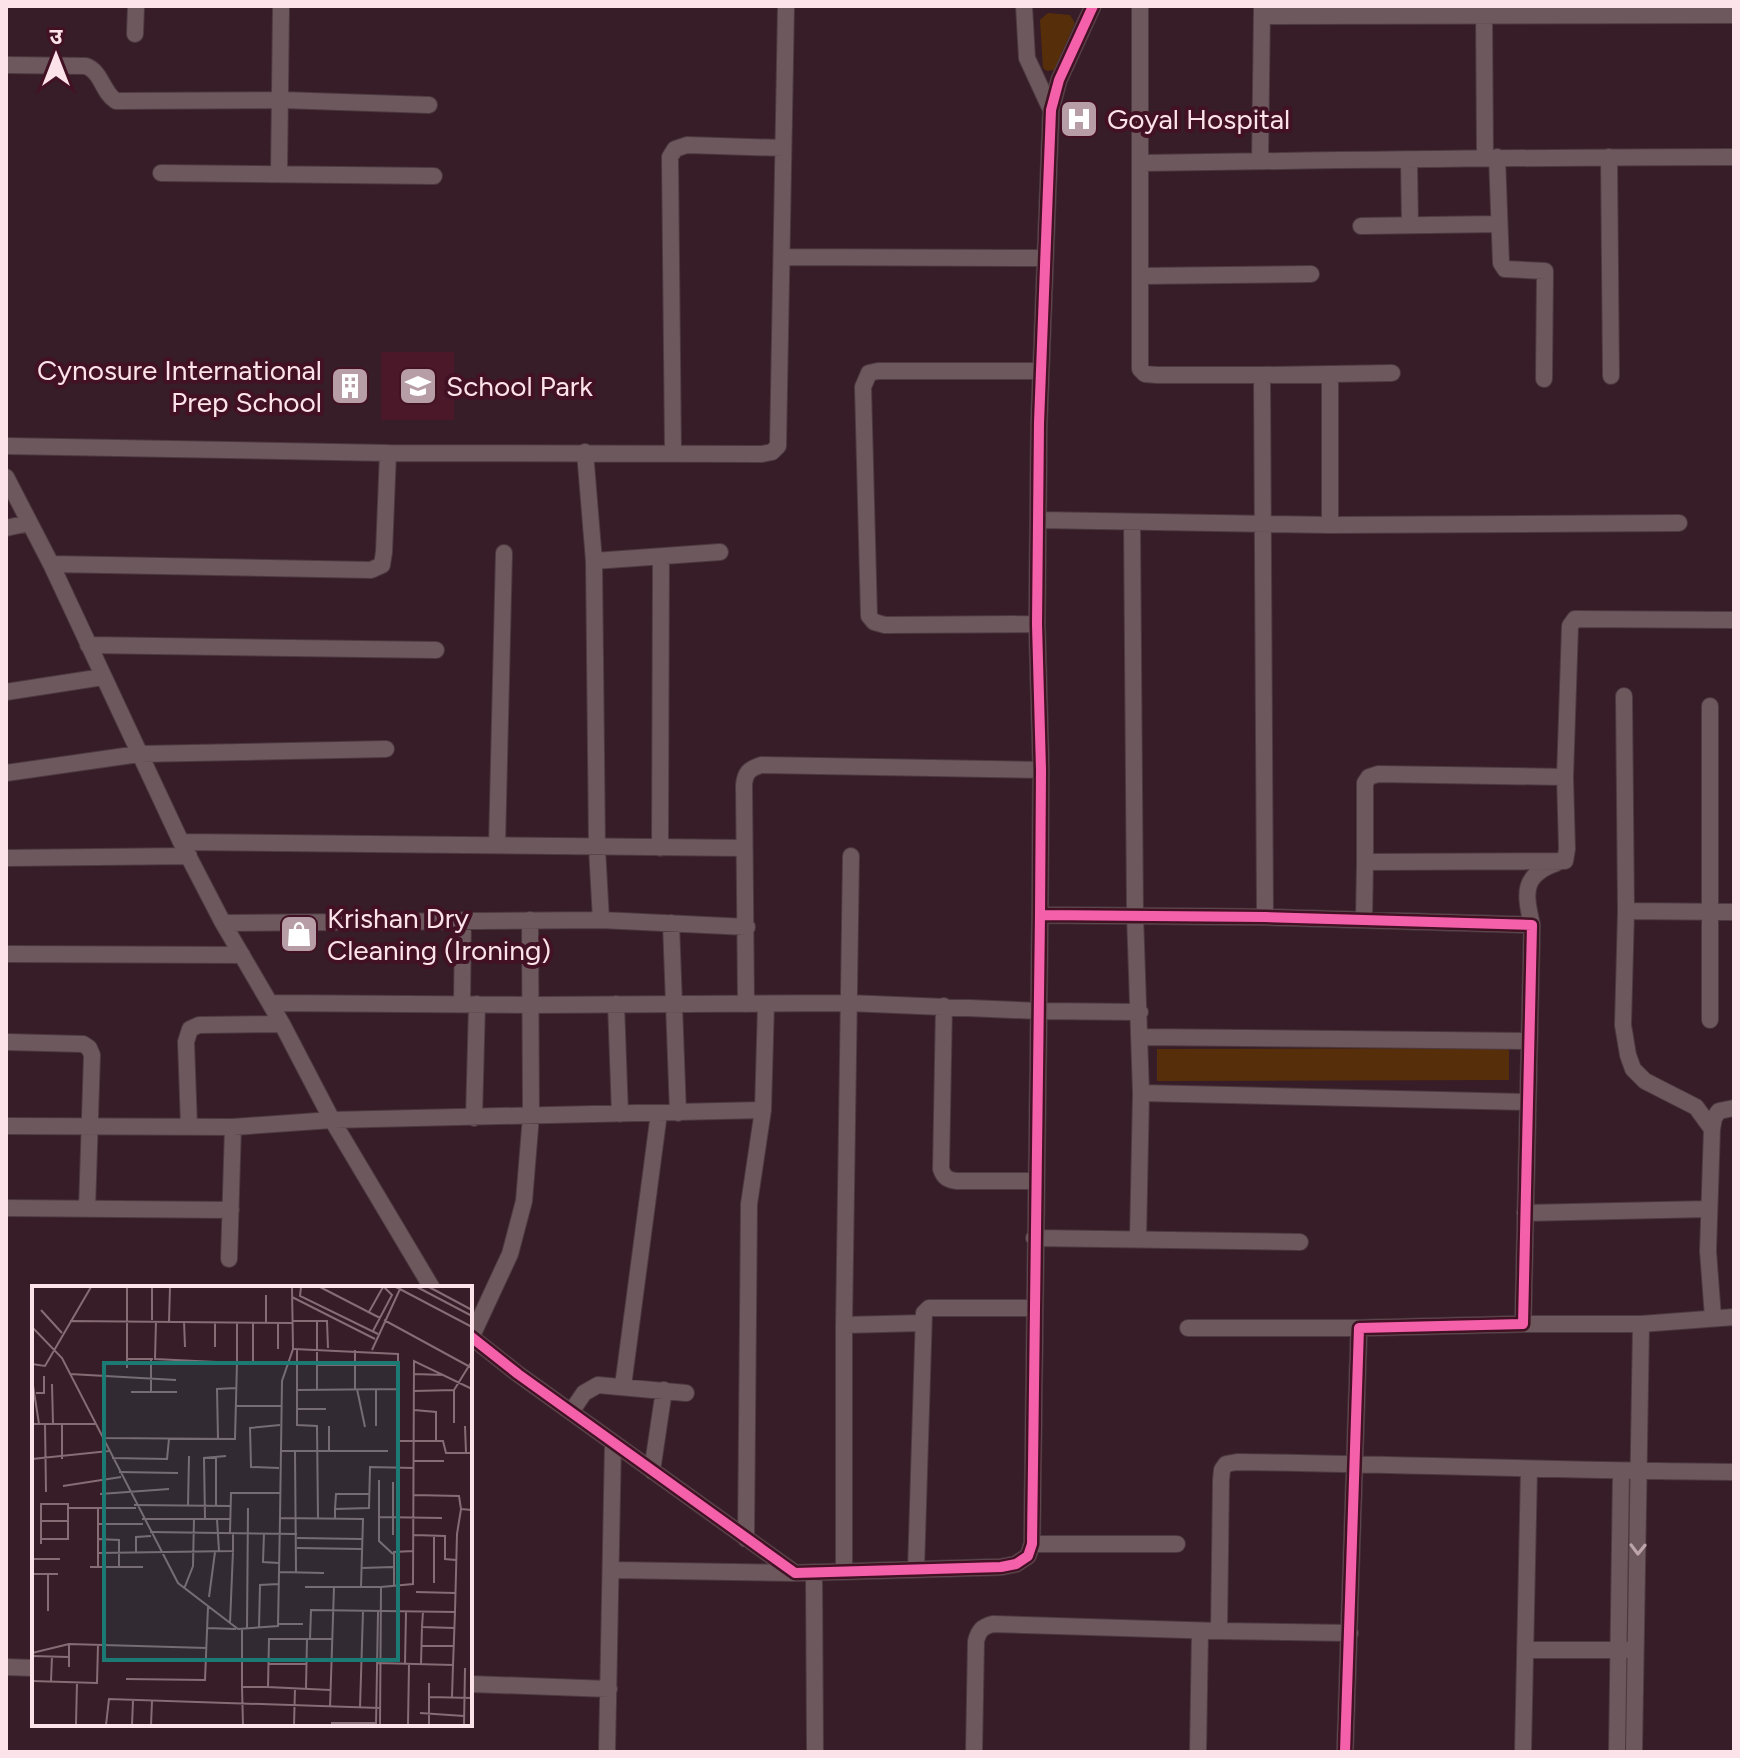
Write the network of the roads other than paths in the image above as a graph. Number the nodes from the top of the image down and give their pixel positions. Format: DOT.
graph roads {
  1 [pos="136,6"];
  2 [pos="281,6"];
  3 [pos="786,6"];
  4 [pos="1024,6"];
  5 [pos="1093,6"];
  6 [pos="1140,6"];
  7 [pos="1484,10"];
  8 [pos="1262,11"];
  9 [pos="1734,15"];
  10 [pos="135,34"];
  11 [pos="6,65"];
  12 [pos="282,100"];
  13 [pos="429,105"];
  14 [pos="1051,110"];
  15 [pos="783,148"];
  16 [pos="1491,157"];
  17 [pos="1609,157"];
  18 [pos="1734,157"];
  19 [pos="1260,161"];
  20 [pos="1409,161"];
  21 [pos="1142,163"];
  22 [pos="161,173"];
  23 [pos="279,174"];
  24 [pos="434,176"];
  25 [pos="1498,224"];
  26 [pos="1410,225"];
  27 [pos="1361,226"];
  28 [pos="782,257"];
  29 [pos="1045,258"];
  30 [pos="1311,274"];
  31 [pos="1141,276"];
  32 [pos="1040,371"];
  33 [pos="1392,373"];
  34 [pos="1330,374"];
  35 [pos="1262,375"];
  36 [pos="1611,376"];
  37 [pos="1544,379"];
  38 [pos="6,446"];
  39 [pos="585,452"];
  40 [pos="673,452"];
  41 [pos="388,453"];
  42 [pos="6,477"];
  43 [pos="1040,520"];
  44 [pos="29,523"];
  45 [pos="1132,523"];
  46 [pos="1263,523"];
  47 [pos="1679,523"];
  48 [pos="1330,525"];
  49 [pos="6,528"];
  50 [pos="720,552"];
  51 [pos="504,553"];
  52 [pos="661,557"];
  53 [pos="594,561"];
  54 [pos="51,564"];
  55 [pos="1734,620"];
  56 [pos="1037,624"];
  57 [pos="88,645"];
  58 [pos="436,650"];
  59 [pos="103,677"];
  60 [pos="6,692"];
  61 [pos="1624,696"];
  62 [pos="1710,706"];
  63 [pos="386,749"];
  64 [pos="139,754"];
  65 [pos="1041,770"];
  66 [pos="6,773"];
  67 [pos="1565,777"];
  68 [pos="497,845"];
  69 [pos="597,848"];
  70 [pos="660,848"];
  71 [pos="744,848"];
  72 [pos="185,849"];
  73 [pos="851,856"];
  74 [pos="6,858"];
  75 [pos="1565,861"];
  76 [pos="1365,862"];
  77 [pos="1626,911"];
  78 [pos="1709,911"];
  79 [pos="1734,912"];
  80 [pos="1040,915"];
  81 [pos="1135,915"];
  82 [pos="1265,917"];
  83 [pos="463,920"];
  84 [pos="530,920"];
  85 [pos="601,920"];
  86 [pos="1364,920"];
  87 [pos="223,923"];
  88 [pos="671,923"];
  89 [pos="1532,925"];
  90 [pos="747,927"];
  91 [pos="6,954"];
  92 [pos="242,955"];
  93 [pos="270,1003"];
  94 [pos="675,1003"];
  95 [pos="848,1003"];
  96 [pos="469,1004"];
  97 [pos="616,1004"];
  98 [pos="746,1004"];
  99 [pos="766,1004"];
  100 [pos="532,1005"];
  101 [pos="944,1006"];
  102 [pos="1039,1011"];
  103 [pos="1140,1012"];
  104 [pos="1710,1020"];
  105 [pos="282,1024"];
  106 [pos="1140,1037"];
  107 [pos="1528,1041"];
  108 [pos="6,1042"];
  109 [pos="1141,1093"];
  110 [pos="1528,1102"];
  111 [pos="1734,1108"];
  112 [pos="763,1110"];
  113 [pos="659,1113"];
  114 [pos="678,1113"];
  115 [pos="620,1114"];
  116 [pos="531,1116"];
  117 [pos="474,1118"];
  118 [pos="332,1120"];
  119 [pos="89,1125"];
  120 [pos="6,1126"];
  121 [pos="189,1126"];
  122 [pos="233,1127"];
  123 [pos="1712,1129"];
  124 [pos="1036,1181"];
  125 [pos="6,1208"];
  126 [pos="87,1209"];
  127 [pos="1708,1209"];
  128 [pos="231,1210"];
  129 [pos="1525,1213"];
  130 [pos="1034,1238"];
  131 [pos="1138,1239"];
  132 [pos="1300,1242"];
  133 [pos="229,1259"];
  134 [pos="431,1286"];
  135 [pos="1033,1308"];
  136 [pos="1713,1317"];
  137 [pos="1734,1317"];
  138 [pos="923,1323"];
  139 [pos="1523,1324"];
  140 [pos="1641,1324"];
  141 [pos="844,1325"];
  142 [pos="1188,1328"];
  143 [pos="1359,1328"];
  144 [pos="472,1335"];
  145 [pos="472,1338"];
  146 [pos="623,1386"];
  147 [pos="664,1390"];
  148 [pos="686,1393"];
  149 [pos="571,1412"];
  150 [pos="613,1443"];
  151 [pos="1356,1463"];
  152 [pos="1529,1469"];
  153 [pos="652,1471"];
  154 [pos="1640,1471"];
  155 [pos="1621,1472"];
  156 [pos="1734,1472"];
  157 [pos="746,1539"];
  158 [pos="1032,1544"];
  159 [pos="1177,1544"];
  160 [pos="916,1569"];
  161 [pos="613,1570"];
  162 [pos="844,1571"];
  163 [pos="795,1573"];
  164 [pos="814,1573"];
  165 [pos="1200,1631"];
  166 [pos="1219,1631"];
  167 [pos="1350,1633"];
  168 [pos="1636,1649"];
  169 [pos="1525,1650"];
  170 [pos="1619,1651"];
  171 [pos="6,1667"];
  172 [pos="32,1668"];
  173 [pos="472,1684"];
  174 [pos="609,1689"];
  175 [pos="607,1752"];
  176 [pos="815,1752"];
  177 [pos="974,1752"];
  178 [pos="1198,1752"];
  179 [pos="1345,1752"];
  180 [pos="1523,1752"];
  181 [pos="1617,1752"];
  182 [pos="1634,1752"];
  1 -- 10 [label="street"];
  2 -- 12 [label="street"];
  3 -- 15 [label="street"];
  4 -- 14 [label="street"];
  5 -- 14 [label="street"];
  6 -- 21 [label="street"];
  7 -- 8 [label="street"];
  7 -- 9 [label="street"];
  7 -- 16 [label="street"];
  8 -- 19 [label="street"];
  11 -- 12 [label="street"];
  12 -- 13 [label="street"];
  12 -- 23 [label="street"];
  14 -- 29 [label="street"];
  15 -- 28 [label="street"];
  15 -- 40 [label="street"];
  16 -- 17 [label="street"];
  16 -- 20 [label="street"];
  16 -- 25 [label="street"];
  17 -- 18 [label="street"];
  17 -- 36 [label="street"];
  19 -- 20 [label="street"];
  19 -- 21 [label="street"];
  20 -- 26 [label="street"];
  21 -- 31 [label="street"];
  22 -- 23 [label="street"];
  23 -- 24 [label="street"];
  25 -- 26 [label="street"];
  25 -- 37 [label="street"];
  26 -- 27 [label="street"];
  28 -- 29 [label="street"];
  28 -- 40 [label="street"];
  29 -- 32 [label="street"];
  30 -- 31 [label="street"];
  31 -- 35 [label="street"];
  32 -- 43 [label="street"];
  32 -- 56 [label="street"];
  33 -- 34 [label="street"];
  34 -- 35 [label="street"];
  34 -- 48 [label="street"];
  35 -- 46 [label="street"];
  38 -- 41 [label="street"];
  39 -- 40 [label="street"];
  39 -- 41 [label="street"];
  39 -- 53 [label="street"];
  41 -- 54 [label="street"];
  42 -- 44 [label="street"];
  43 -- 45 [label="street"];
  43 -- 56 [label="street"];
  44 -- 49 [label="street"];
  44 -- 54 [label="street"];
  45 -- 46 [label="street"];
  45 -- 81 [label="street"];
  46 -- 48 [label="street"];
  46 -- 82 [label="street"];
  47 -- 48 [label="street"];
  50 -- 52 [label="street"];
  51 -- 68 [label="street"];
  52 -- 53 [label="street"];
  52 -- 70 [label="street"];
  53 -- 69 [label="street"];
  54 -- 57 [label="street"];
  55 -- 67 [label="street"];
  56 -- 65 [label="street"];
  57 -- 58 [label="street"];
  57 -- 59 [label="street"];
  59 -- 60 [label="street"];
  59 -- 64 [label="street"];
  61 -- 77 [label="street"];
  62 -- 78 [label="street"];
  63 -- 64 [label="street"];
  64 -- 66 [label="street"];
  64 -- 72 [label="street"];
  65 -- 71 [label="street"];
  65 -- 80 [label="street"];
  67 -- 75 [label="street"];
  67 -- 76 [label="street"];
  68 -- 69 [label="street"];
  68 -- 72 [label="street"];
  69 -- 70 [label="street"];
  69 -- 85 [label="street"];
  70 -- 71 [label="street"];
  71 -- 90 [label="street"];
  72 -- 74 [label="street"];
  72 -- 87 [label="street"];
  73 -- 95 [label="street"];
  75 -- 76 [label="street"];
  75 -- 89 [label="street"];
  76 -- 86 [label="street"];
  77 -- 78 [label="street"];
  77 -- 123 [label="street"];
  78 -- 79 [label="street"];
  78 -- 104 [label="street"];
  80 -- 81 [label="street"];
  80 -- 102 [label="street"];
  81 -- 82 [label="street"];
  81 -- 103 [label="street"];
  82 -- 86 [label="street"];
  83 -- 84 [label="street"];
  83 -- 87 [label="street"];
  83 -- 96 [label="street"];
  84 -- 85 [label="street"];
  84 -- 100 [label="street"];
  85 -- 88 [label="street"];
  86 -- 89 [label="street"];
  87 -- 92 [label="street"];
  88 -- 90 [label="street"];
  88 -- 94 [label="street"];
  89 -- 107 [label="street"];
  90 -- 98 [label="street"];
  91 -- 92 [label="street"];
  92 -- 93 [label="street"];
  93 -- 96 [label="street"];
  93 -- 105 [label="street"];
  94 -- 97 [label="street"];
  94 -- 98 [label="street"];
  94 -- 114 [label="street"];
  95 -- 99 [label="street"];
  95 -- 101 [label="street"];
  95 -- 141 [label="street"];
  96 -- 100 [label="street"];
  96 -- 117 [label="street"];
  97 -- 100 [label="street"];
  97 -- 115 [label="street"];
  98 -- 99 [label="street"];
  99 -- 112 [label="street"];
  100 -- 116 [label="street"];
  101 -- 102 [label="street"];
  101 -- 124 [label="street"];
  102 -- 103 [label="street"];
  102 -- 124 [label="street"];
  103 -- 106 [label="street"];
  105 -- 118 [label="street"];
  105 -- 121 [label="street"];
  106 -- 107 [label="street"];
  106 -- 109 [label="street"];
  107 -- 110 [label="street"];
  108 -- 119 [label="street"];
  109 -- 110 [label="street"];
  109 -- 131 [label="street"];
  110 -- 129 [label="street"];
  111 -- 123 [label="street"];
  112 -- 114 [label="street"];
  112 -- 157 [label="street"];
  113 -- 114 [label="street"];
  113 -- 115 [label="street"];
  113 -- 146 [label="street"];
  115 -- 116 [label="street"];
  116 -- 117 [label="street"];
  116 -- 144 [label="street"];
  117 -- 118 [label="street"];
  118 -- 122 [label="street"];
  118 -- 134 [label="street"];
  119 -- 120 [label="street"];
  119 -- 121 [label="street"];
  119 -- 126 [label="street"];
  121 -- 122 [label="street"];
  122 -- 128 [label="street"];
  123 -- 127 [label="street"];
  124 -- 130 [label="street"];
  125 -- 126 [label="street"];
  126 -- 128 [label="street"];
  127 -- 129 [label="street"];
  127 -- 136 [label="street"];
  128 -- 133 [label="street"];
  129 -- 139 [label="street"];
  130 -- 131 [label="street"];
  130 -- 135 [label="street"];
  131 -- 132 [label="street"];
  135 -- 138 [label="street"];
  135 -- 158 [label="street"];
  136 -- 137 [label="street"];
  136 -- 140 [label="street"];
  138 -- 141 [label="street"];
  138 -- 160 [label="street"];
  139 -- 140 [label="street"];
  139 -- 143 [label="street"];
  140 -- 154 [label="street"];
  141 -- 162 [label="street"];
  142 -- 143 [label="street"];
  143 -- 151 [label="street"];
  145 -- 149 [label="street"];
  146 -- 147 [label="street"];
  146 -- 149 [label="street"];
  147 -- 148 [label="street"];
  147 -- 153 [label="street"];
  149 -- 150 [label="street"];
  150 -- 153 [label="street"];
  150 -- 161 [label="street"];
  151 -- 152 [label="street"];
  151 -- 166 [label="street"];
  151 -- 167 [label="street"];
  152 -- 155 [label="street"];
  152 -- 169 [label="street"];
  153 -- 157 [label="street"];
  154 -- 155 [label="street"];
  154 -- 156 [label="street"];
  154 -- 168 [label="street, one-way"];
  155 -- 170 [label="street"];
  157 -- 163 [label="street"];
  158 -- 159 [label="street"];
  158 -- 160 [label="street"];
  160 -- 162 [label="street"];
  161 -- 163 [label="street"];
  161 -- 174 [label="street"];
  162 -- 164 [label="street"];
  163 -- 164 [label="street"];
  164 -- 176 [label="street"];
  165 -- 166 [label="street"];
  165 -- 177 [label="street"];
  165 -- 178 [label="street"];
  166 -- 167 [label="street"];
  167 -- 179 [label="street"];
  168 -- 170 [label="street"];
  168 -- 182 [label="street"];
  169 -- 170 [label="street"];
  169 -- 180 [label="street"];
  170 -- 181 [label="street"];
  171 -- 172 [label="street"];
  173 -- 174 [label="street"];
  174 -- 175 [label="street"];
}
